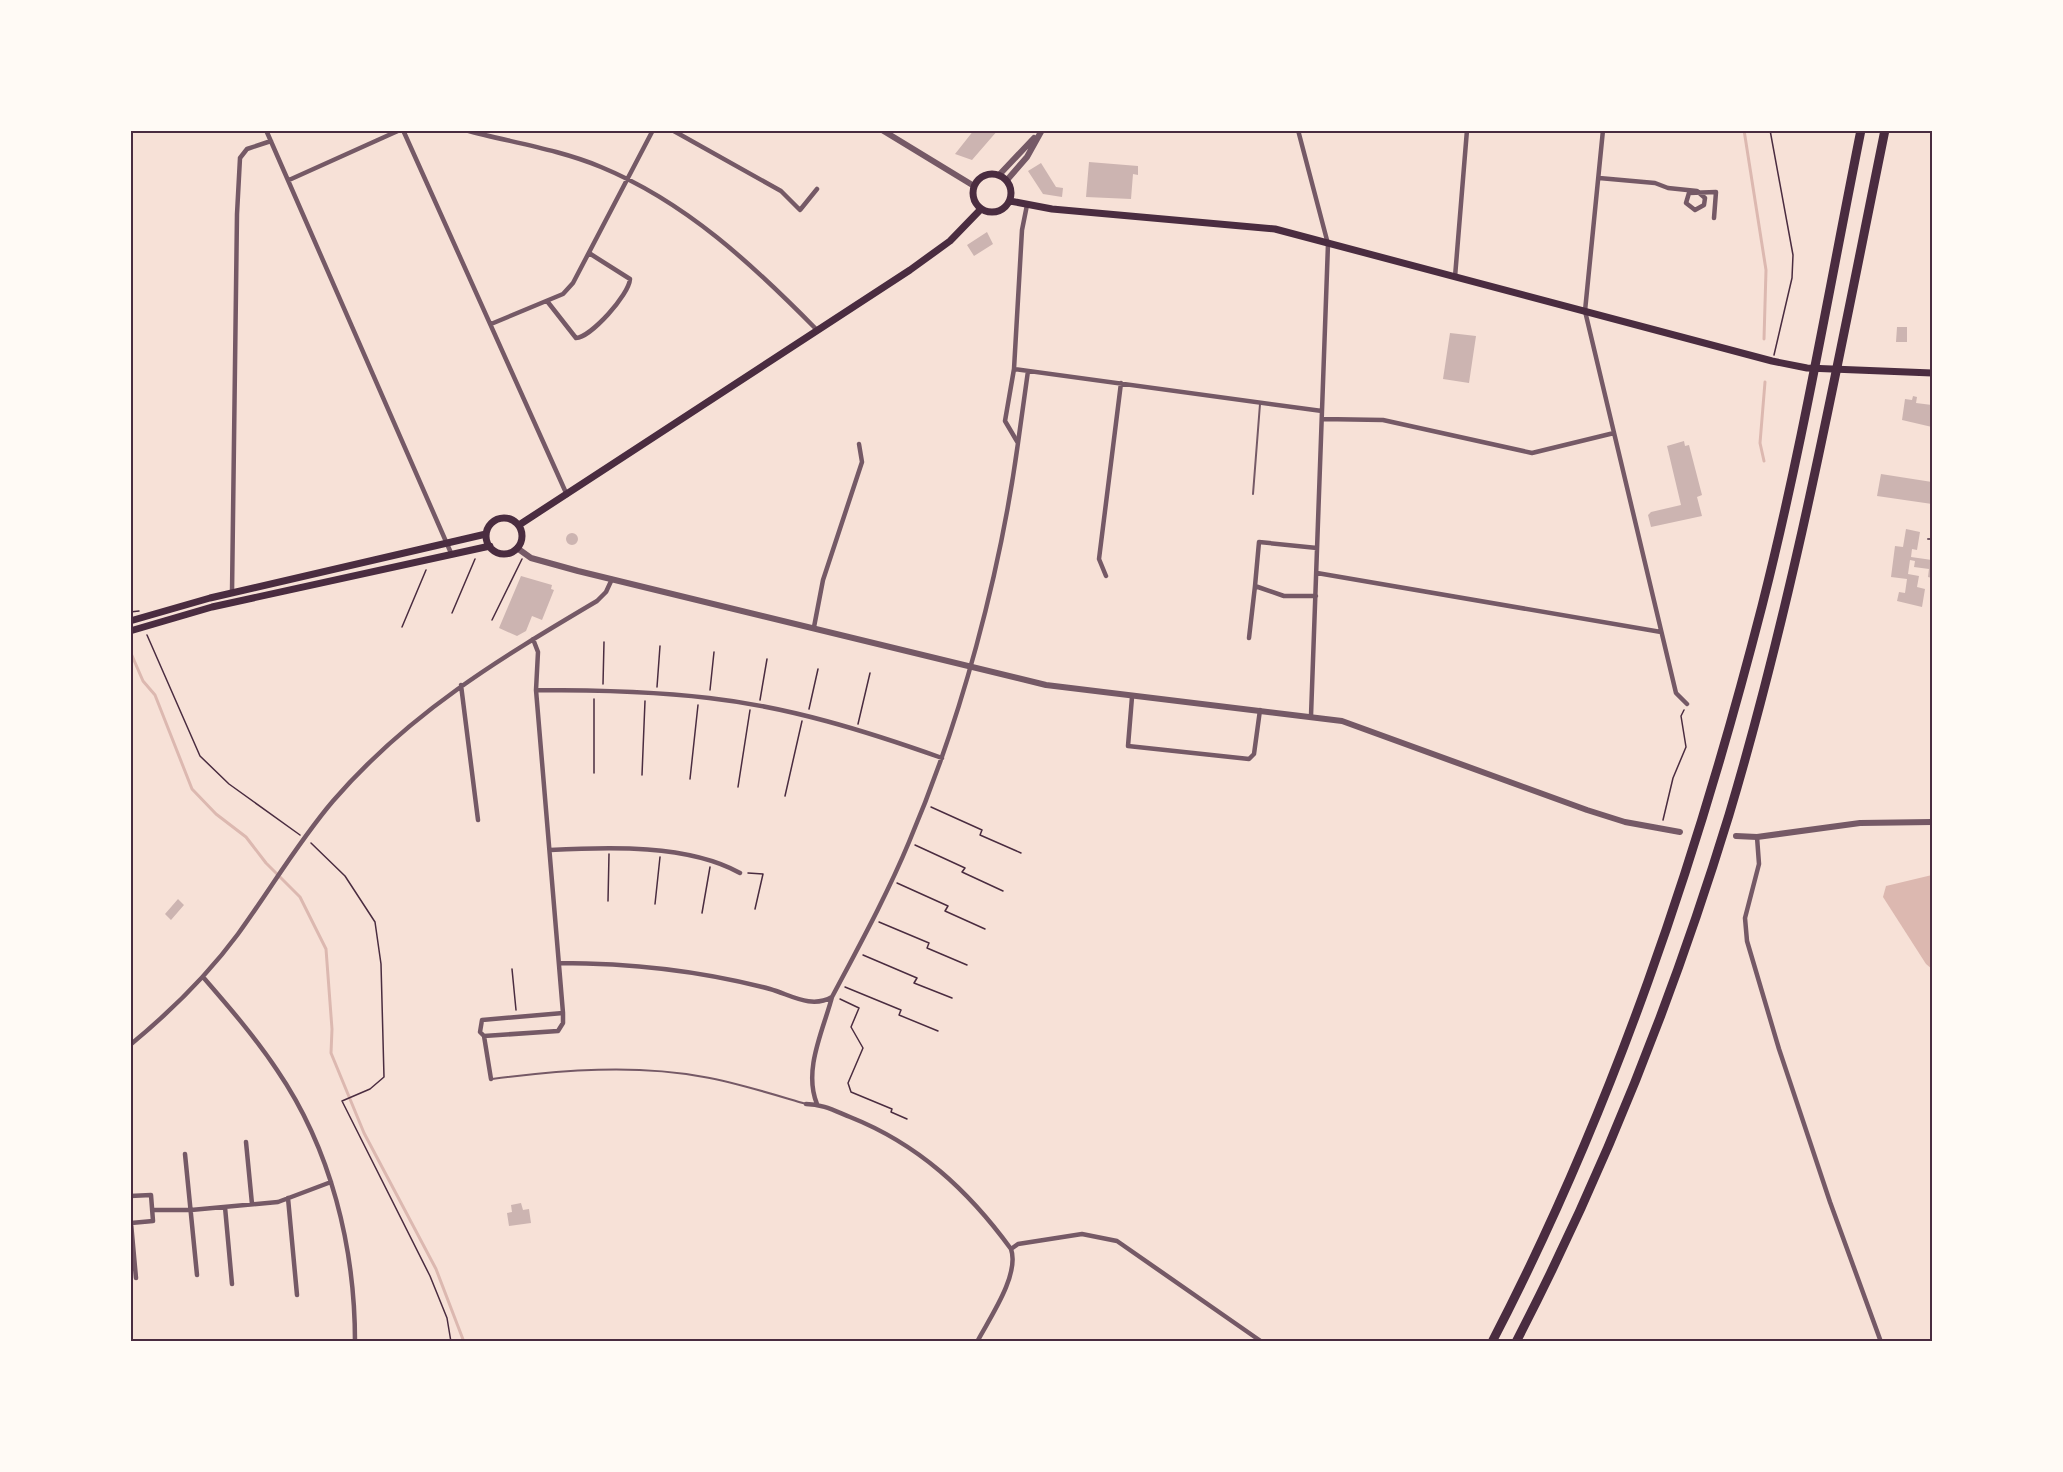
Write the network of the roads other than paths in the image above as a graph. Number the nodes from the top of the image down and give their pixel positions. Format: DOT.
graph roads {
  1 [pos="266,130"];
  2 [pos="401,130"];
  3 [pos="465,130"];
  4 [pos="653,130"];
  5 [pos="672,130"];
  6 [pos="882,130"];
  7 [pos="1041,130"];
  8 [pos="1298,130"];
  9 [pos="1467,130"];
  10 [pos="1603,130"];
  11 [pos="1861,130"];
  12 [pos="1884,130"];
  13 [pos="271,141"];
  14 [pos="999,175"];
  15 [pos="1599,178"];
  16 [pos="627,179"];
  17 [pos="289,180"];
  18 [pos="1007,180"];
  19 [pos="974,186"];
  20 [pos="816,189"];
  21 [pos="1697,191"];
  22 [pos="1010,201"];
  23 [pos="1027,205"];
  24 [pos="981,209"];
  25 [pos="1714,218"];
  26 [pos="1328,244"];
  27 [pos="589,253"];
  28 [pos="1455,277"];
  29 [pos="548,300"];
  30 [pos="1585,311"];
  31 [pos="491,324"];
  32 [pos="817,330"];
  33 [pos="1014,369"];
  34 [pos="1028,371"];
  35 [pos="1932,373"];
  36 [pos="1120,383"];
  37 [pos="1260,403"];
  38 [pos="1322,411"];
  39 [pos="1322,419"];
  40 [pos="1614,433"];
  41 [pos="1018,443"];
  42 [pos="859,444"];
  43 [pos="1253,494"];
  44 [pos="567,495"];
  45 [pos="519,525"];
  46 [pos="486,534"];
  47 [pos="448,544"];
  48 [pos="490,546"];
  49 [pos="517,548"];
  50 [pos="1317,549"];
  51 [pos="451,553"];
  52 [pos="1317,573"];
  53 [pos="1106,576"];
  54 [pos="612,579"];
  55 [pos="1255,586"];
  56 [pos="232,593"];
  57 [pos="1316,596"];
  58 [pos="130,621"];
  59 [pos="814,627"];
  60 [pos="130,630"];
  61 [pos="1661,632"];
  62 [pos="1250,638"];
  63 [pos="533,639"];
  64 [pos="969,667"];
  65 [pos="461,685"];
  66 [pos="536,690"];
  67 [pos="1132,696"];
  68 [pos="1687,704"];
  69 [pos="1260,710"];
  70 [pos="1311,716"];
  71 [pos="942,758"];
  72 [pos="478,820"];
  73 [pos="1932,822"];
  74 [pos="1680,832"];
  75 [pos="1736,836"];
  76 [pos="1757,837"];
  77 [pos="550,850"];
  78 [pos="740,873"];
  79 [pos="559,963"];
  80 [pos="203,977"];
  81 [pos="832,996"];
  82 [pos="563,1013"];
  83 [pos="484,1036"];
  84 [pos="130,1045"];
  85 [pos="491,1079"];
  86 [pos="806,1104"];
  87 [pos="817,1104"];
  88 [pos="246,1142"];
  89 [pos="185,1154"];
  90 [pos="331,1182"];
  91 [pos="130,1196"];
  92 [pos="288,1198"];
  93 [pos="252,1204"];
  94 [pos="225,1207"];
  95 [pos="152,1210"];
  96 [pos="191,1210"];
  97 [pos="130,1216"];
  98 [pos="131,1223"];
  99 [pos="1011,1249"];
  100 [pos="197,1275"];
  101 [pos="136,1278"];
  102 [pos="232,1284"];
  103 [pos="297,1295"];
  104 [pos="355,1341"];
  105 [pos="977,1341"];
  106 [pos="1262,1341"];
  107 [pos="1492,1341"];
  108 [pos="1516,1341"];
  109 [pos="1881,1341"];
  1 -- 13 [label="street"];
  2 -- 17 [label="street"];
  2 -- 31 [label="street"];
  3 -- 16 [label="street"];
  4 -- 16 [label="street"];
  5 -- 20 [label="street"];
  6 -- 19 [label="street"];
  7 -- 14 [label="street"];
  7 -- 18 [label="street"];
  8 -- 26 [label="street"];
  9 -- 28 [label="street"];
  10 -- 15 [label="street"];
  11 -- 107 [label="highway"];
  12 -- 108 [label="highway"];
  13 -- 17 [label="street"];
  13 -- 56 [label="street"];
  14 -- 18 [label="main road"];
  14 -- 19 [label="main road"];
  15 -- 21 [label="street"];
  15 -- 30 [label="street"];
  16 -- 27 [label="street"];
  16 -- 32 [label="street"];
  17 -- 47 [label="street"];
  18 -- 22 [label="main road"];
  19 -- 24 [label="main road"];
  21 -- 21 [label="street"];
  21 -- 25 [label="street"];
  22 -- 23 [label="main road"];
  22 -- 24 [label="main road"];
  23 -- 26 [label="main road"];
  23 -- 33 [label="street"];
  24 -- 32 [label="main road"];
  26 -- 28 [label="main road"];
  26 -- 38 [label="street"];
  27 -- 29 [label="street"];
  27 -- 29 [label="street"];
  28 -- 30 [label="main road"];
  29 -- 31 [label="street"];
  30 -- 35 [label="main road"];
  30 -- 40 [label="street"];
  31 -- 44 [label="street"];
  32 -- 44 [label="main road"];
  33 -- 34 [label="street"];
  33 -- 41 [label="street"];
  34 -- 36 [label="street"];
  34 -- 41 [label="street"];
  36 -- 37 [label="street"];
  36 -- 53 [label="street"];
  37 -- 38 [label="street"];
  37 -- 43 [label="lane"];
  38 -- 39 [label="street"];
  39 -- 40 [label="street"];
  39 -- 50 [label="street"];
  40 -- 61 [label="street"];
  41 -- 64 [label="street"];
  42 -- 59 [label="street"];
  44 -- 45 [label="main road"];
  45 -- 46 [label="main road"];
  45 -- 49 [label="main road"];
  46 -- 47 [label="main road"];
  46 -- 48 [label="main road"];
  47 -- 51 [label="street"];
  47 -- 56 [label="main road"];
  48 -- 49 [label="main road"];
  48 -- 51 [label="main road"];
  49 -- 54 [label="street"];
  50 -- 52 [label="street"];
  50 -- 55 [label="street"];
  51 -- 60 [label="main road"];
  52 -- 57 [label="street"];
  52 -- 61 [label="street"];
  54 -- 59 [label="street"];
  54 -- 63 [label="street"];
  55 -- 57 [label="street"];
  55 -- 62 [label="street"];
  56 -- 58 [label="main road"];
  57 -- 70 [label="street"];
  59 -- 64 [label="street"];
  61 -- 68 [label="street"];
  63 -- 65 [label="street"];
  63 -- 66 [label="street"];
  64 -- 67 [label="street"];
  64 -- 71 [label="street"];
  65 -- 72 [label="street"];
  65 -- 80 [label="street"];
  66 -- 71 [label="street"];
  66 -- 77 [label="street"];
  67 -- 69 [label="street"];
  67 -- 69 [label="street"];
  69 -- 70 [label="street"];
  70 -- 74 [label="street"];
  71 -- 81 [label="street"];
  73 -- 76 [label="street"];
  75 -- 76 [label="street"];
  76 -- 109 [label="street"];
  77 -- 78 [label="street"];
  77 -- 79 [label="street"];
  79 -- 81 [label="street"];
  79 -- 82 [label="street"];
  80 -- 84 [label="street"];
  80 -- 90 [label="street"];
  81 -- 87 [label="street"];
  82 -- 83 [label="street"];
  82 -- 83 [label="street"];
  83 -- 85 [label="street"];
  85 -- 86 [label="lane"];
  86 -- 87 [label="street"];
  87 -- 99 [label="street"];
  88 -- 93 [label="street"];
  89 -- 96 [label="street"];
  90 -- 92 [label="street"];
  90 -- 104 [label="street"];
  91 -- 95 [label="street"];
  92 -- 93 [label="street"];
  92 -- 103 [label="street"];
  93 -- 94 [label="street"];
  94 -- 96 [label="street"];
  94 -- 102 [label="street"];
  95 -- 96 [label="street"];
  95 -- 98 [label="street"];
  96 -- 100 [label="street"];
  97 -- 98 [label="street"];
  98 -- 101 [label="street"];
  99 -- 105 [label="street"];
  99 -- 106 [label="street"];
}
